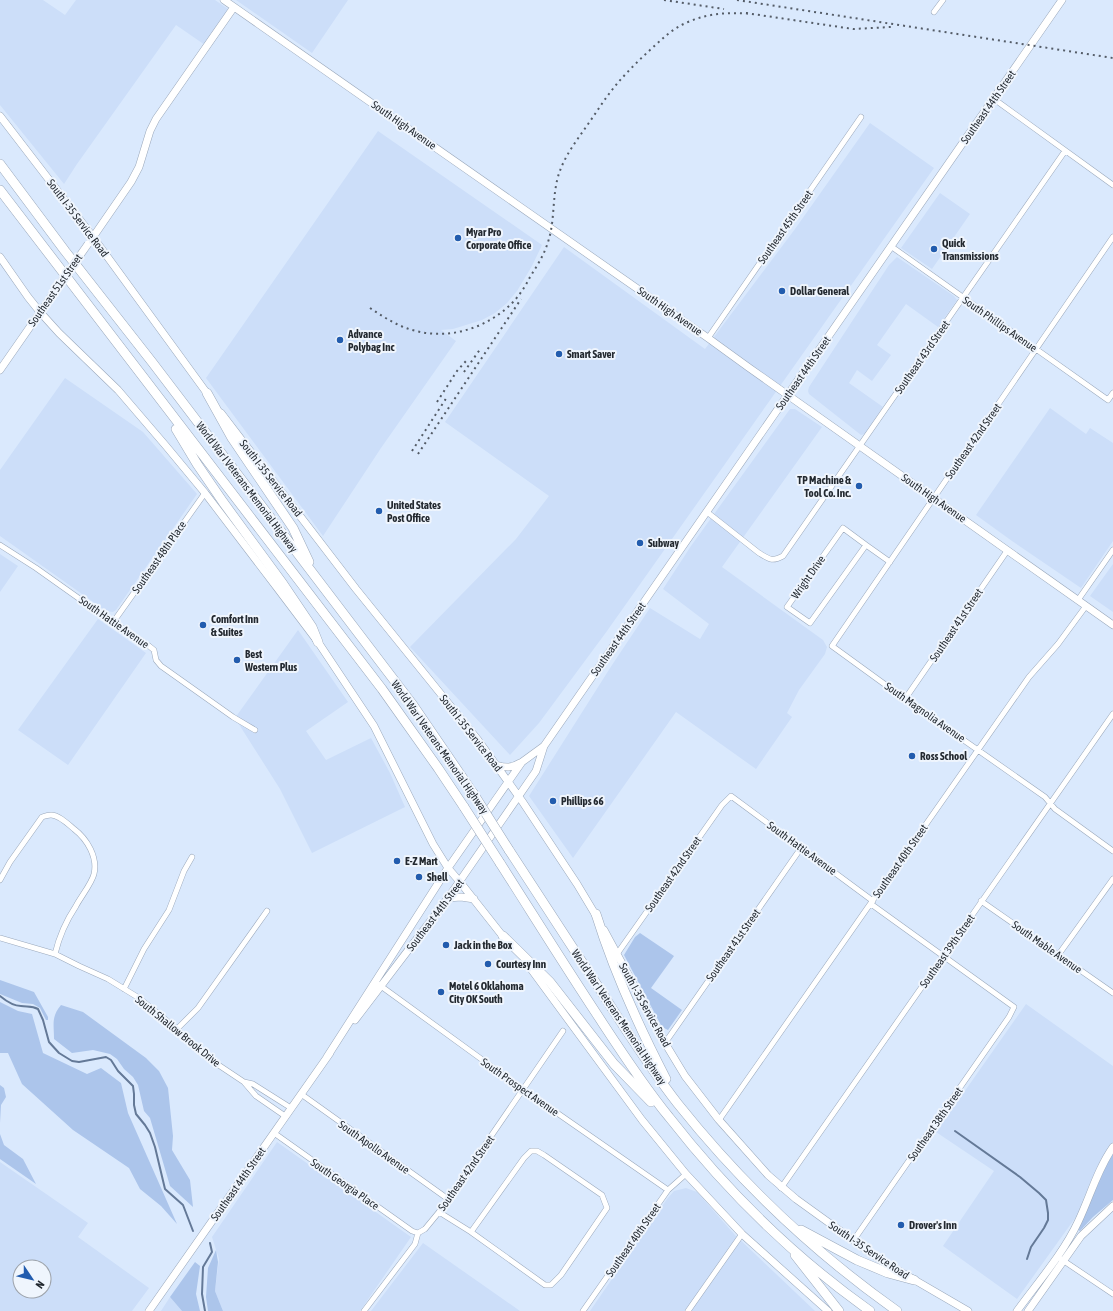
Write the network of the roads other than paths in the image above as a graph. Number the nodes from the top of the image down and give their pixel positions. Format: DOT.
graph roads {
  1 [pos="224,0"];
  2 [pos="943,0"];
  3 [pos="1062,0"];
  4 [pos="234,7"];
  5 [pos="934,12"];
  6 [pos="994,99"];
  7 [pos="0,116"];
  8 [pos="861,117"];
  9 [pos="1065,151"];
  10 [pos="0,164"];
  11 [pos="1113,185"];
  12 [pos="0,190"];
  13 [pos="93,237"];
  14 [pos="1113,237"];
  15 [pos="892,247"];
  16 [pos="0,257"];
  17 [pos="963,297"];
  18 [pos="40,312"];
  19 [pos="708,338"];
  20 [pos="1036,349"];
  21 [pos="0,370"];
  22 [pos="206,393"];
  23 [pos="1113,393"];
  24 [pos="788,395"];
  25 [pos="158,396"];
  26 [pos="860,446"];
  27 [pos="205,493"];
  28 [pos="934,498"];
  29 [pos="706,512"];
  30 [pos="0,545"];
  31 [pos="866,545"];
  32 [pos="1007,550"];
  33 [pos="1113,550"];
  34 [pos="890,562"];
  35 [pos="318,579"];
  36 [pos="1078,600"];
  37 [pos="1086,606"];
  38 [pos="114,622"];
  39 [pos="1113,625"];
  40 [pos="318,642"];
  41 [pos="832,646"];
  42 [pos="905,699"];
  43 [pos="1113,714"];
  44 [pos="255,730"];
  45 [pos="544,746"];
  46 [pos="979,750"];
  47 [pos="522,762"];
  48 [pos="496,764"];
  49 [pos="509,782"];
  50 [pos="731,796"];
  51 [pos="519,797"];
  52 [pos="1050,803"];
  53 [pos="801,848"];
  54 [pos="1113,851"];
  55 [pos="192,858"];
  56 [pos="448,868"];
  57 [pos="1113,879"];
  58 [pos="0,880"];
  59 [pos="460,882"];
  60 [pos="448,898"];
  61 [pos="474,899"];
  62 [pos="981,901"];
  63 [pos="872,902"];
  64 [pos="267,911"];
  65 [pos="596,914"];
  66 [pos="503,936"];
  67 [pos="0,938"];
  68 [pos="55,954"];
  69 [pos="617,954"];
  70 [pos="1059,954"];
  71 [pos="943,956"];
  72 [pos="378,984"];
  73 [pos="124,989"];
  74 [pos="1113,993"];
  75 [pos="1014,1007"];
  76 [pos="178,1029"];
  77 [pos="563,1031"];
  78 [pos="665,1043"];
  79 [pos="244,1082"];
  80 [pos="524,1090"];
  81 [pos="301,1094"];
  82 [pos="678,1103"];
  83 [pos="291,1108"];
  84 [pos="285,1116"];
  85 [pos="719,1120"];
  86 [pos="678,1128"];
  87 [pos="274,1133"];
  88 [pos="1113,1147"];
  89 [pos="686,1174"];
  90 [pos="781,1188"];
  91 [pos="668,1190"];
  92 [pos="448,1199"];
  93 [pos="1113,1206"];
  94 [pos="439,1212"];
  95 [pos="788,1222"];
  96 [pos="471,1232"];
  97 [pos="418,1233"];
  98 [pos="742,1234"];
  99 [pos="853,1241"];
  100 [pos="785,1242"];
  101 [pos="1060,1258"];
  102 [pos="914,1280"];
  103 [pos="1113,1294"];
  104 [pos="149,1311"];
  105 [pos="364,1311"];
  106 [pos="583,1311"];
  107 [pos="688,1311"];
  108 [pos="828,1311"];
  109 [pos="839,1311"];
  110 [pos="870,1311"];
  111 [pos="897,1311"];
  112 [pos="968,1311"];
  113 [pos="1017,1311"];
  114 [pos="1028,1311"];
  1 -- 4 [label="main road, South High Avenue"];
  2 -- 5 [label="street"];
  3 -- 6 [label="main road, Southeast 44th Street"];
  4 -- 13 [label="main road, Southeast 51st Street"];
  4 -- 19 [label="main road, South High Avenue"];
  6 -- 9 [label="street"];
  6 -- 15 [label="main road, Southeast 44th Street"];
  7 -- 13 [label="main road, South I-35 Service Road"];
  8 -- 19 [label="street, Southeast 45th Street"];
  9 -- 11 [label="street"];
  9 -- 17 [label="street, Southeast 43rd Street"];
  10 -- 35 [label="highway, World War I Veterans Memorial Highway"];
  12 -- 25 [label="highway, World War I Veterans Memorial Highway"];
  13 -- 18 [label="main road, Southeast 51st Street, bridge"];
  13 -- 22 [label="main road, South I-35 Service Road"];
  14 -- 20 [label="street, Southeast 42nd Street"];
  15 -- 17 [label="street, South Phillips Avenue"];
  15 -- 24 [label="main road, Southeast 44th Street"];
  16 -- 18 [label="main road"];
  17 -- 20 [label="street, South Phillips Avenue"];
  17 -- 26 [label="street, Southeast 43rd Street"];
  18 -- 21 [label="main road, Southeast 51st Street"];
  18 -- 27 [label="main road"];
  19 -- 24 [label="main road, South High Avenue"];
  20 -- 23 [label="street, South Phillips Avenue"];
  20 -- 28 [label="street, Southeast 42nd Street"];
  22 -- 35 [label="highway"];
  22 -- 48 [label="main road, South I-35 Service Road"];
  24 -- 26 [label="main road, South High Avenue"];
  24 -- 29 [label="main road, Southeast 44th Street"];
  25 -- 40 [label="highway"];
  25 -- 86 [label="highway, World War I Veterans Memorial Highway, bridge"];
  26 -- 28 [label="main road, South High Avenue"];
  26 -- 29 [label="street, Southeast 43rd Street"];
  27 -- 38 [label="street, Southeast 48th Place"];
  27 -- 40 [label="main road"];
  28 -- 32 [label="main road, South High Avenue"];
  28 -- 34 [label="street, Southeast 42nd Street"];
  29 -- 45 [label="main road, Southeast 44th Street"];
  30 -- 38 [label="street, South Hattie Avenue"];
  31 -- 31 [label="street, Wright Drive"];
  31 -- 34 [label="street, Wright Drive"];
  32 -- 36 [label="main road, South High Avenue"];
  32 -- 42 [label="street, Southeast 41st Street"];
  33 -- 36 [label="street"];
  34 -- 41 [label="street, Southeast 42nd Street"];
  35 -- 82 [label="highway, World War I Veterans Memorial Highway, bridge"];
  36 -- 37 [label="main road, South High Avenue"];
  37 -- 39 [label="main road, South High Avenue"];
  37 -- 46 [label="street, Southeast 40th Street"];
  38 -- 44 [label="street, South Hattie Avenue"];
  40 -- 56 [label="main road"];
  41 -- 42 [label="street, South Magnolia Avenue"];
  42 -- 46 [label="street, South Magnolia Avenue"];
  43 -- 52 [label="street, Southeast 39th Street"];
  45 -- 47 [label="main road, Southeast 44th Street"];
  45 -- 51 [label="main road, Southeast 44th Street"];
  46 -- 52 [label="street, South Magnolia Avenue"];
  46 -- 63 [label="street, Southeast 40th Street"];
  47 -- 48 [label="main road"];
  47 -- 49 [label="main road, Southeast 44th Street"];
  48 -- 49 [label="main road, South I-35 Service Road"];
  49 -- 51 [label="main road, South I-35 Service Road"];
  49 -- 56 [label="main road, Southeast 44th Street"];
  50 -- 53 [label="street, South Hattie Avenue"];
  50 -- 69 [label="street, Southeast 42nd Street"];
  51 -- 59 [label="main road, Southeast 44th Street"];
  51 -- 65 [label="main road, South I-35 Service Road"];
  52 -- 54 [label="street, South Magnolia Avenue"];
  52 -- 62 [label="street, Southeast 39th Street"];
  53 -- 63 [label="street, South Hattie Avenue"];
  53 -- 78 [label="street, Southeast 41st Street"];
  55 -- 73 [label="street"];
  56 -- 59 [label="main road"];
  56 -- 72 [label="main road, Southeast 44th Street"];
  57 -- 70 [label="street"];
  58 -- 68 [label="street"];
  59 -- 60 [label="main road, Southeast 44th Street"];
  59 -- 61 [label="main road"];
  60 -- 61 [label="main road"];
  60 -- 72 [label="main road, Southeast 44th Street"];
  61 -- 66 [label="main road"];
  62 -- 70 [label="street, South Mable Avenue"];
  62 -- 71 [label="street, Southeast 39th Street"];
  63 -- 71 [label="street, South Hattie Avenue"];
  63 -- 85 [label="street, Southeast 40th Street"];
  64 -- 76 [label="street"];
  65 -- 69 [label="main road, South I-35 Service Road"];
  65 -- 82 [label="highway"];
  66 -- 86 [label="highway"];
  66 -- 89 [label="main road"];
  67 -- 68 [label="street, South Shallow Brook Drive"];
  68 -- 73 [label="street, South Shallow Brook Drive"];
  69 -- 78 [label="main road, South I-35 Service Road"];
  70 -- 74 [label="street, South Mable Avenue"];
  71 -- 75 [label="street, South Hattie Avenue"];
  71 -- 90 [label="street, Southeast 39th Street"];
  72 -- 80 [label="street, South Prospect Avenue"];
  72 -- 81 [label="main road, Southeast 44th Street"];
  73 -- 76 [label="street, South Shallow Brook Drive"];
  75 -- 99 [label="street, Southeast 38th Street"];
  76 -- 79 [label="street, South Shallow Brook Drive"];
  77 -- 80 [label="street, Southeast 42nd Street"];
  78 -- 85 [label="main road, South I-35 Service Road"];
  79 -- 83 [label="street, South Shallow Brook Drive"];
  79 -- 84 [label="street, South Shallow Brook Drive"];
  80 -- 91 [label="street, South Prospect Avenue"];
  80 -- 92 [label="street, Southeast 42nd Street"];
  81 -- 83 [label="main road, Southeast 44th Street"];
  81 -- 92 [label="street, South Apollo Avenue"];
  82 -- 95 [label="highway, World War I Veterans Memorial Highway"];
  83 -- 84 [label="main road, Southeast 44th Street"];
  84 -- 87 [label="main road, Southeast 44th Street"];
  85 -- 90 [label="main road, South I-35 Service Road"];
  86 -- 100 [label="highway, World War I Veterans Memorial Highway"];
  87 -- 97 [label="street, South Georgia Place"];
  87 -- 104 [label="main road, Southeast 44th Street"];
  88 -- 101 [label="main road"];
  89 -- 91 [label="street, Southeast 40th Street"];
  89 -- 98 [label="main road"];
  90 -- 99 [label="main road, South I-35 Service Road"];
  91 -- 106 [label="street, Southeast 40th Street"];
  92 -- 94 [label="street, Southeast 42nd Street"];
  93 -- 101 [label="main road"];
  94 -- 96 [label="street"];
  94 -- 97 [label="street, Southeast 42nd Street"];
  95 -- 102 [label="highway"];
  95 -- 111 [label="highway, World War I Veterans Memorial Highway"];
  96 -- 96 [label="street"];
  97 -- 105 [label="street, Southeast 42nd Street"];
  98 -- 107 [label="street"];
  98 -- 108 [label="main road"];
  99 -- 102 [label="main road, South I-35 Service Road"];
  100 -- 109 [label="highway"];
  100 -- 110 [label="highway, World War I Veterans Memorial Highway"];
  101 -- 103 [label="street"];
  101 -- 113 [label="main road"];
  101 -- 114 [label="main road"];
  102 -- 112 [label="main road, South I-35 Service Road"];
}
